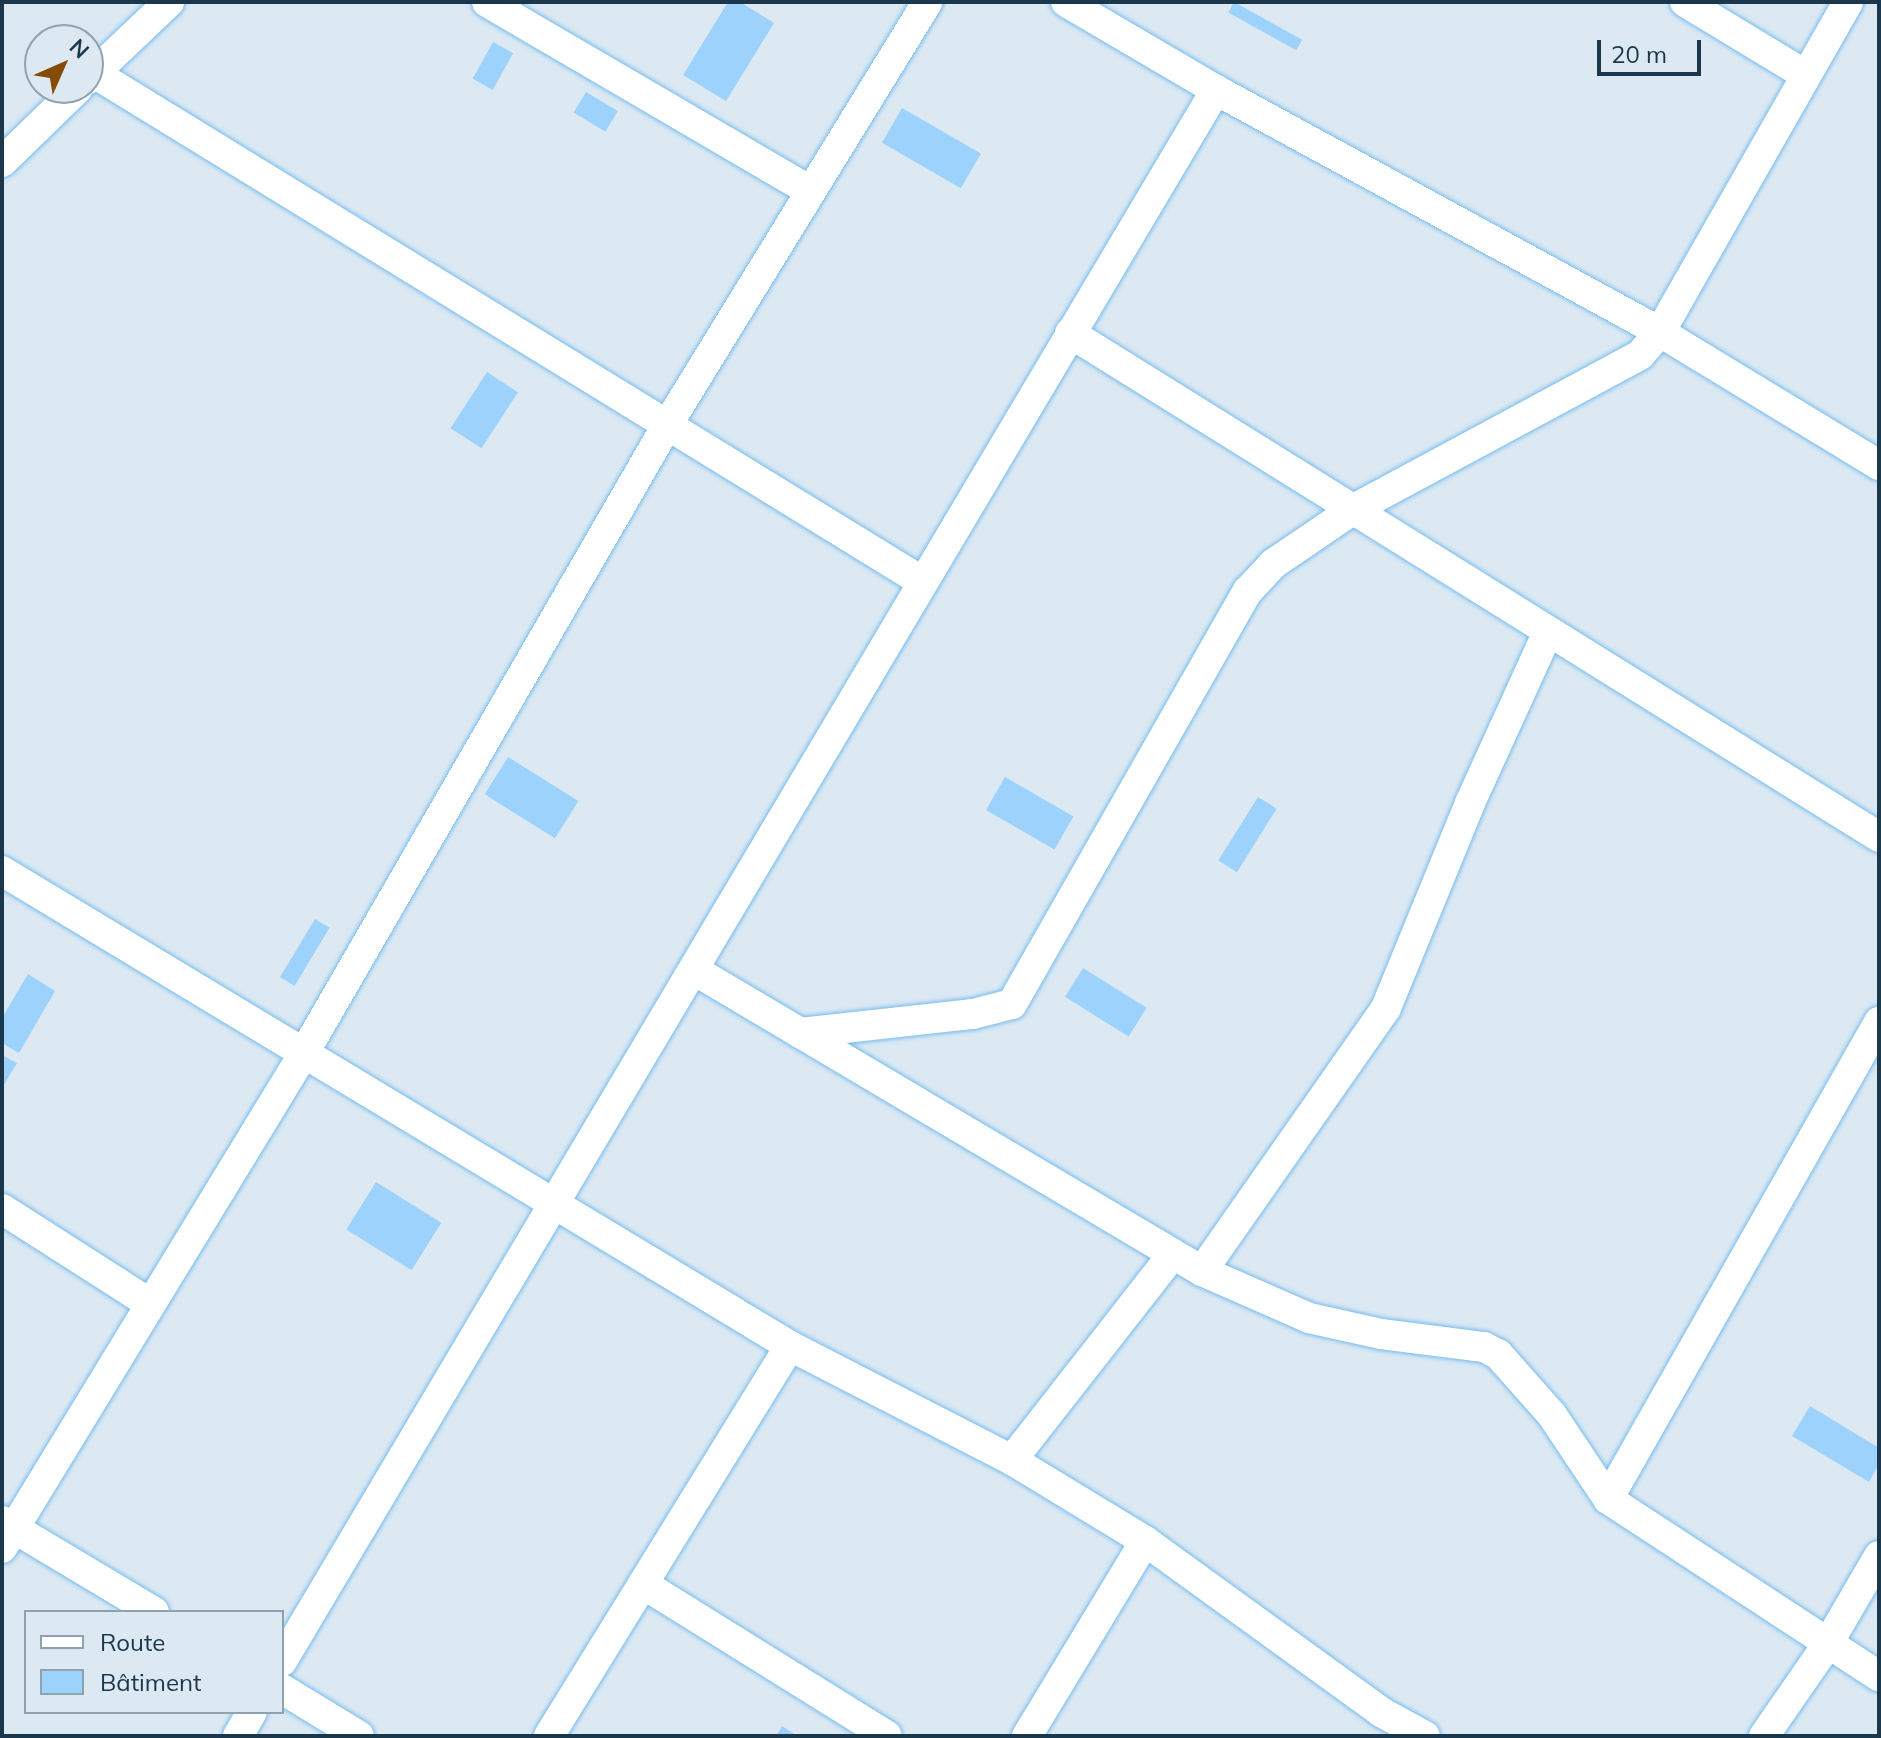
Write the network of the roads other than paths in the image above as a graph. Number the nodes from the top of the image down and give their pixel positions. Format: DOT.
graph roads {
  1 [pos="169,2"];
  2 [pos="487,2"];
  3 [pos="927,2"];
  4 [pos="1066,2"];
  5 [pos="1685,2"];
  6 [pos="1848,2"];
  7 [pos="104,64"];
  8 [pos="1804,74"];
  9 [pos="104,90"];
  10 [pos="1216,90"];
  11 [pos="62,104"];
  12 [pos="2,162"];
  13 [pos="810,191"];
  14 [pos="1660,332"];
  15 [pos="1070,333"];
  16 [pos="666,427"];
  17 [pos="1879,465"];
  18 [pos="1354,509"];
  19 [pos="923,582"];
  20 [pos="1548,632"];
  21 [pos="1879,837"];
  22 [pos="2,871"];
  23 [pos="694,970"];
  24 [pos="1879,1022"];
  25 [pos="800,1033"];
  26 [pos="304,1053"];
  27 [pos="556,1205"];
  28 [pos="2,1209"];
  29 [pos="1172,1255"];
  30 [pos="1202,1271"];
  31 [pos="149,1303"];
  32 [pos="790,1346"];
  33 [pos="1012,1460"];
  34 [pos="1608,1499"];
  35 [pos="6,1532"];
  36 [pos="1145,1541"];
  37 [pos="1879,1556"];
  38 [pos="643,1584"];
  39 [pos="150,1610"];
  40 [pos="1827,1645"];
  41 [pos="284,1658"];
  42 [pos="1879,1676"];
  43 [pos="284,1690"];
  44 [pos="251,1714"];
  45 [pos="1373,1724"];
  46 [pos="238,1736"];
  47 [pos="359,1736"];
  48 [pos="549,1736"];
  49 [pos="887,1736"];
  50 [pos="1027,1736"];
  51 [pos="1425,1736"];
  52 [pos="1764,1736"];
  1 -- 7 [label="street"];
  2 -- 13 [label="street"];
  3 -- 13 [label="street"];
  4 -- 10 [label="street"];
  5 -- 8 [label="street"];
  6 -- 8 [label="street"];
  8 -- 14 [label="street"];
  9 -- 16 [label="street"];
  10 -- 14 [label="street"];
  10 -- 15 [label="street"];
  11 -- 12 [label="street"];
  13 -- 16 [label="street"];
  14 -- 17 [label="street"];
  14 -- 18 [label="street"];
  15 -- 18 [label="street"];
  15 -- 19 [label="street"];
  16 -- 19 [label="street"];
  16 -- 26 [label="street"];
  18 -- 20 [label="street"];
  18 -- 25 [label="street"];
  19 -- 23 [label="street"];
  20 -- 21 [label="street"];
  20 -- 30 [label="street"];
  22 -- 26 [label="street"];
  23 -- 25 [label="street"];
  23 -- 27 [label="street"];
  24 -- 34 [label="street"];
  25 -- 29 [label="street"];
  26 -- 27 [label="street"];
  26 -- 31 [label="street"];
  27 -- 32 [label="street"];
  27 -- 41 [label="street"];
  28 -- 31 [label="street"];
  29 -- 30 [label="street"];
  29 -- 33 [label="street"];
  30 -- 34 [label="street"];
  31 -- 35 [label="street"];
  32 -- 33 [label="street"];
  32 -- 38 [label="street"];
  33 -- 36 [label="street"];
  34 -- 40 [label="street"];
  35 -- 39 [label="street"];
  36 -- 45 [label="street"];
  36 -- 50 [label="street"];
  37 -- 40 [label="street"];
  38 -- 48 [label="street"];
  38 -- 49 [label="street"];
  40 -- 42 [label="street"];
  40 -- 52 [label="street"];
  43 -- 47 [label="street"];
  44 -- 46 [label="street"];
  45 -- 51 [label="street"];
}
